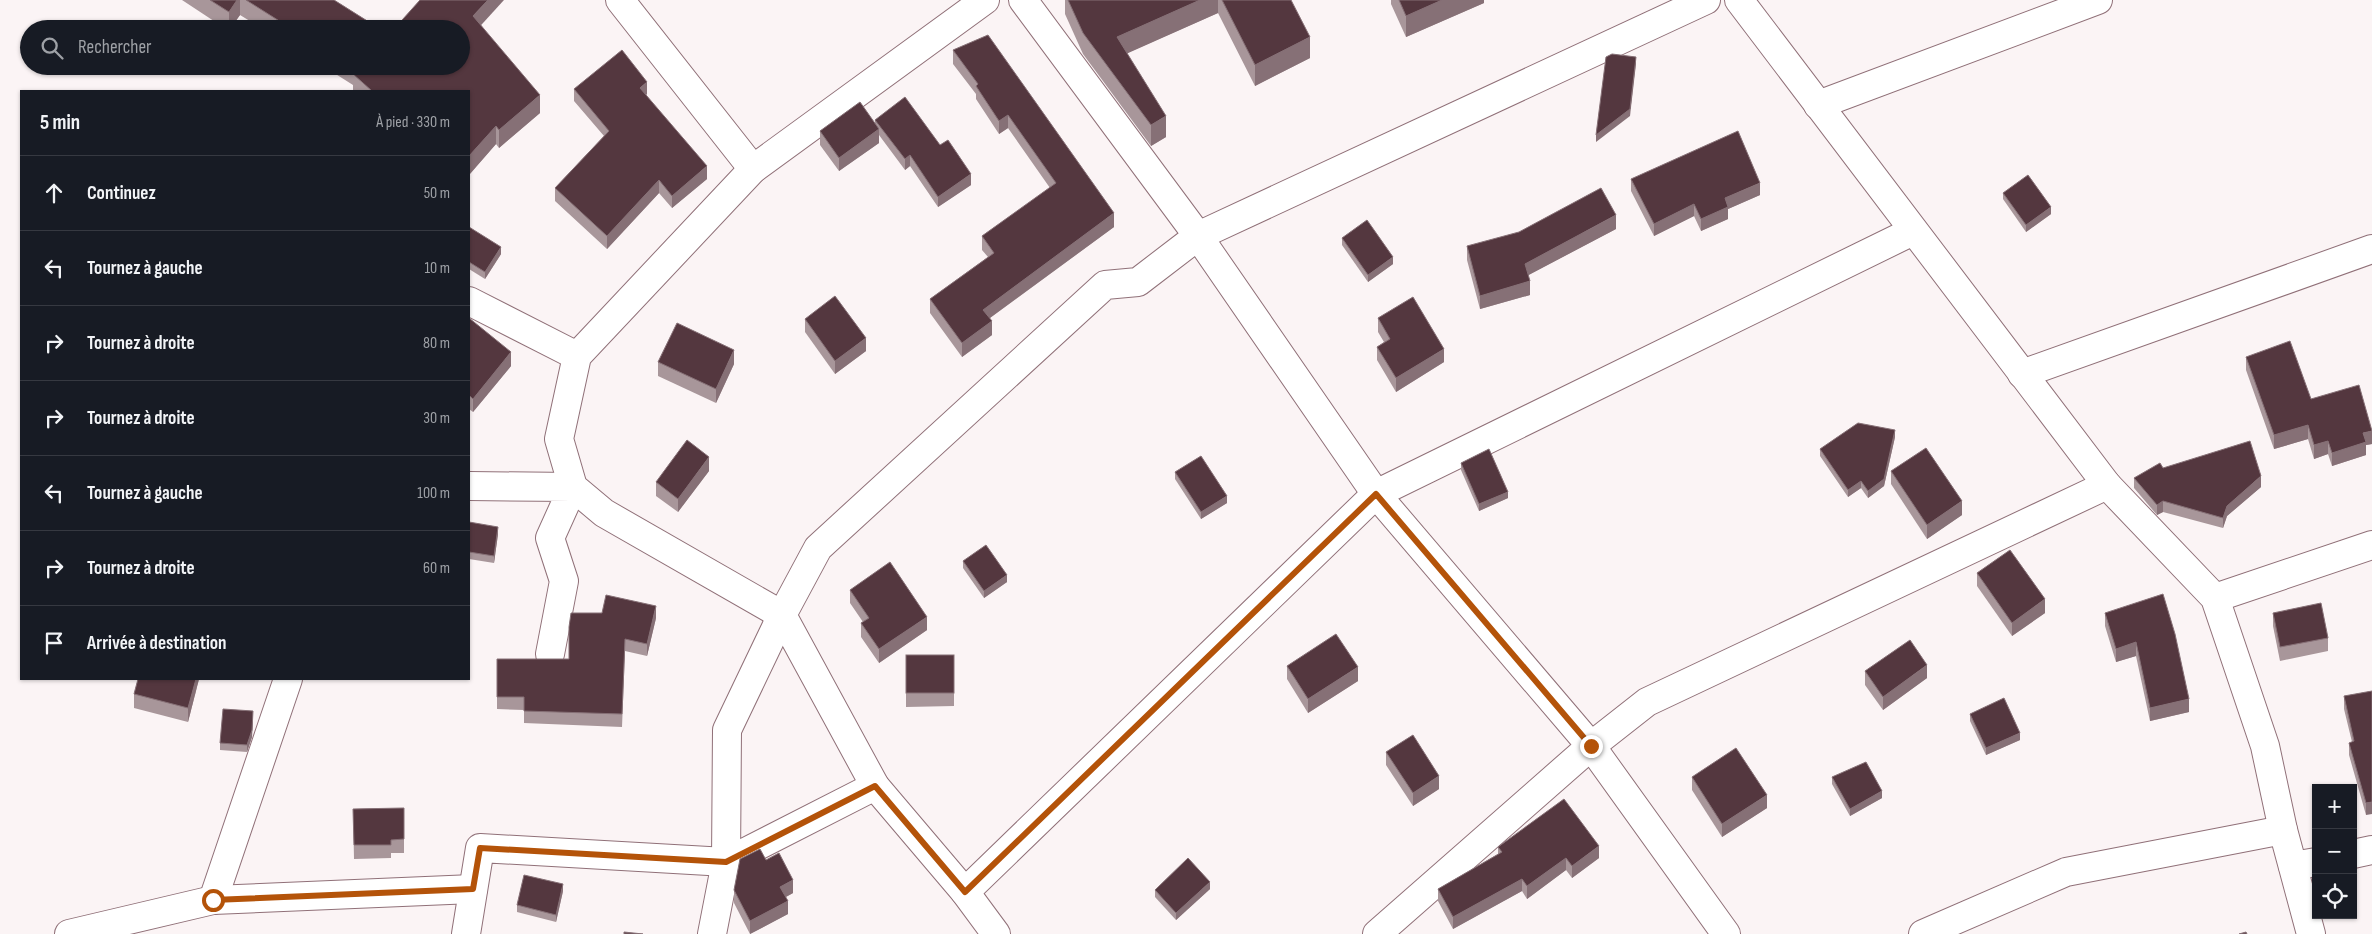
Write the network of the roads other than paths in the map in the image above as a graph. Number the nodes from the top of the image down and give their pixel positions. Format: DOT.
graph roads {
  1 [pos="620,0"];
  2 [pos="986,0"];
  3 [pos="1023,0"];
  4 [pos="1706,0"];
  5 [pos="1739,0"];
  6 [pos="2098,0"];
  7 [pos="1818,105"];
  8 [pos="753,169"];
  9 [pos="1913,231"];
  10 [pos="1198,236"];
  11 [pos="2372,249"];
  12 [pos="470,302"];
  13 [pos="577,356"];
  14 [pos="2022,374"];
  15 [pos="2107,485"];
  16 [pos="470,486"];
  17 [pos="573,487"];
  18 [pos="1376,494"];
  19 [pos="2372,545"];
  20 [pos="2215,598"];
  21 [pos="782,614"];
  22 [pos="550,654"];
  23 [pos="288,680"];
  24 [pos="1591,746"];
  25 [pos="875,786"];
  26 [pos="2284,830"];
  27 [pos="2372,850"];
  28 [pos="2357,853"];
  29 [pos="726,862"];
  30 [pos="2304,864"];
  31 [pos="473,889"];
  32 [pos="965,892"];
  33 [pos="213,900"];
  34 [pos="1928,933"];
  35 [pos="69,934"];
  36 [pos="466,934"];
  37 [pos="712,934"];
  38 [pos="996,934"];
  39 [pos="1377,934"];
  40 [pos="1726,934"];
  41 [pos="2311,934"];
  1 -- 8 [label="street"];
  2 -- 8 [label="street"];
  3 -- 10 [label="street"];
  4 -- 10 [label="street"];
  5 -- 7 [label="street"];
  6 -- 7 [label="street"];
  7 -- 9 [label="street"];
  8 -- 13 [label="street"];
  9 -- 14 [label="street"];
  9 -- 18 [label="street"];
  10 -- 18 [label="street"];
  10 -- 21 [label="street"];
  11 -- 14 [label="street"];
  12 -- 13 [label="street"];
  13 -- 17 [label="street"];
  14 -- 15 [label="street"];
  15 -- 20 [label="street"];
  15 -- 24 [label="street"];
  16 -- 17 [label="street"];
  17 -- 21 [label="street"];
  17 -- 22 [label="street"];
  18 -- 24 [label="street"];
  18 -- 32 [label="street"];
  19 -- 20 [label="street"];
  20 -- 26 [label="street"];
  21 -- 25 [label="street"];
  21 -- 29 [label="street"];
  23 -- 33 [label="street"];
  24 -- 39 [label="street"];
  24 -- 40 [label="street"];
  25 -- 29 [label="street"];
  25 -- 32 [label="street"];
  26 -- 30 [label="street"];
  26 -- 34 [label="street"];
  27 -- 28 [label="street"];
  29 -- 31 [label="street"];
  29 -- 37 [label="street"];
  30 -- 41 [label="street"];
  31 -- 33 [label="street"];
  31 -- 36 [label="street"];
  32 -- 38 [label="street"];
  33 -- 35 [label="street"];
}
